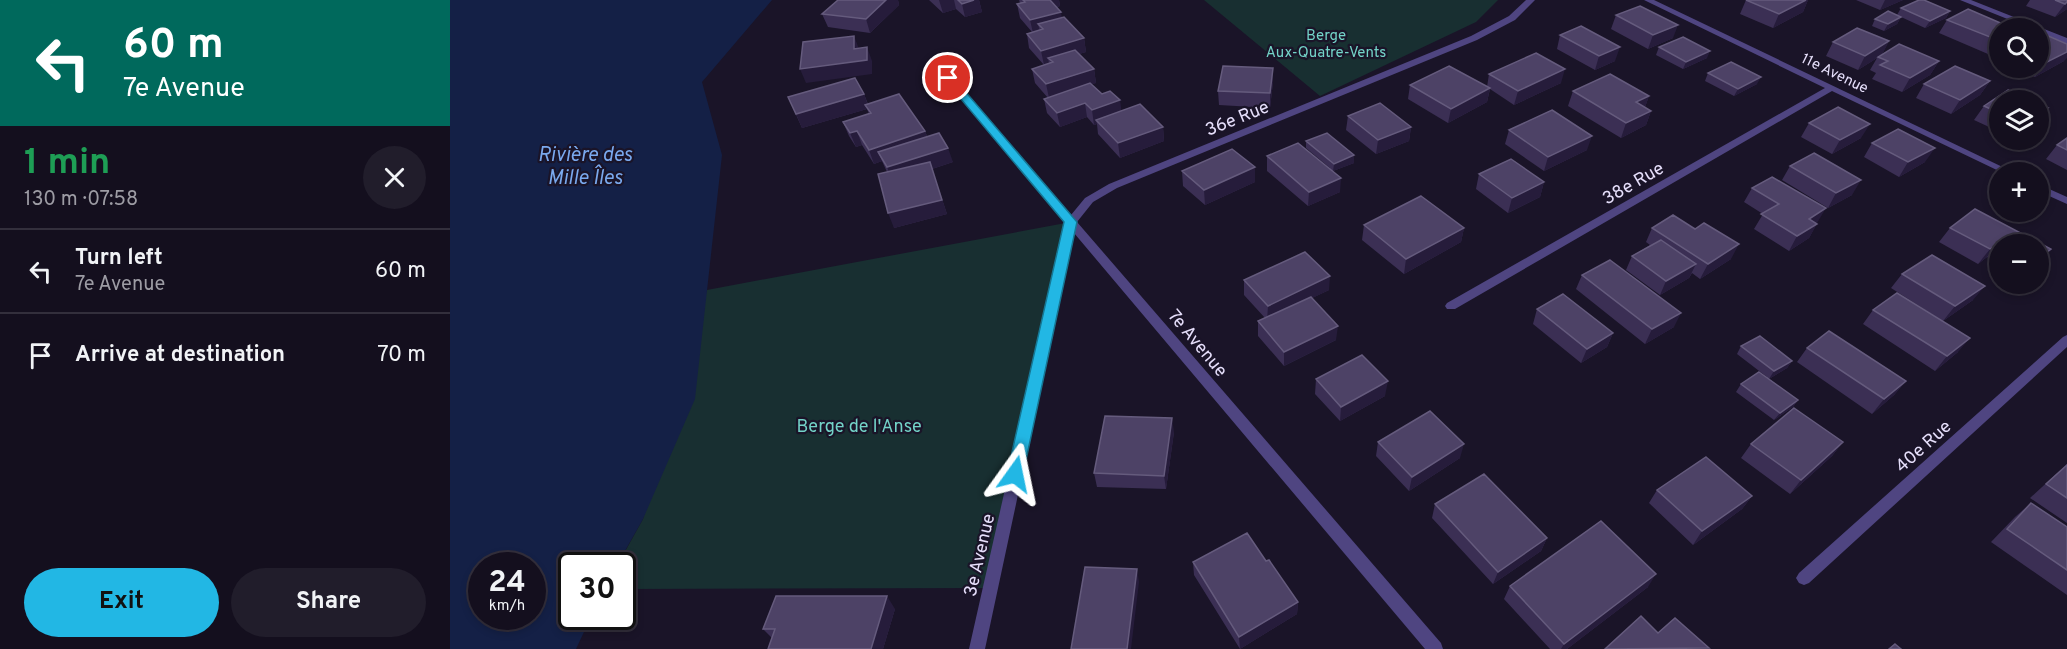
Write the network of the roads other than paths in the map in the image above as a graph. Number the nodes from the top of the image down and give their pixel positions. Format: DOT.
graph roads {
  1 [pos="1531,0"];
  2 [pos="1648,0"];
  3 [pos="1964,0"];
  4 [pos="2009,18"];
  5 [pos="2049,34"];
  6 [pos="2067,41"];
  7 [pos="933,60"];
  8 [pos="1831,88"];
  9 [pos="1989,163"];
  10 [pos="2049,192"];
  11 [pos="2067,201"];
  12 [pos="1071,222"];
  13 [pos="1451,306"];
  14 [pos="2067,340"];
  15 [pos="1804,578"];
  16 [pos="976,649"];
  17 [pos="1435,649"];
  1 -- 12 [label="street, 36e Rue"];
  2 -- 8 [label="street, 11e Avenue"];
  3 -- 4 [label="street"];
  5 -- 6 [label="street"];
  7 -- 12 [label="street, 7e Avenue"];
  8 -- 9 [label="street, 11e Avenue"];
  8 -- 13 [label="street, 38e Rue"];
  10 -- 11 [label="street"];
  12 -- 16 [label="street, 3e Avenue"];
  12 -- 17 [label="street, 7e Avenue"];
  14 -- 15 [label="street, 40e Rue"];
}
